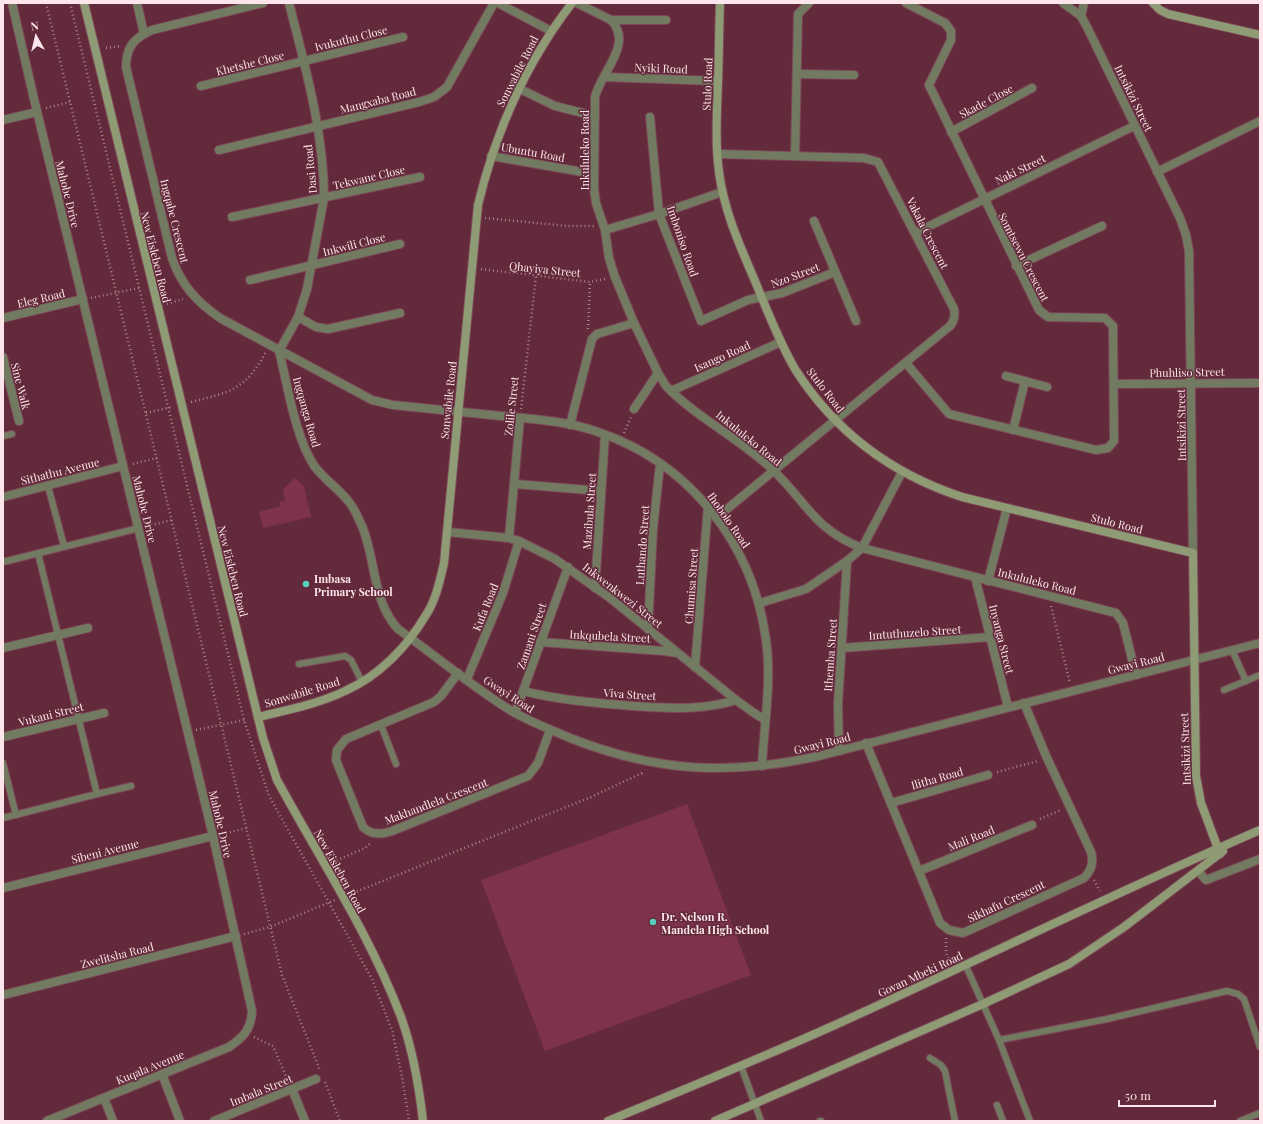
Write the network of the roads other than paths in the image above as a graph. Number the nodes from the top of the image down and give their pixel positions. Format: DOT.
graph roads {
  1 [pos="12,3"];
  2 [pos="84,3"];
  3 [pos="137,3"];
  4 [pos="263,3"];
  5 [pos="289,3"];
  6 [pos="494,3"];
  7 [pos="498,3"];
  8 [pos="572,3"];
  9 [pos="577,3"];
  10 [pos="720,3"];
  11 [pos="809,3"];
  12 [pos="906,3"];
  13 [pos="1063,3"];
  14 [pos="1084,3"];
  15 [pos="1153,3"];
  16 [pos="1081,16"];
  17 [pos="611,20"];
  18 [pos="666,20"];
  19 [pos="550,31"];
  20 [pos="144,34"];
  21 [pos="1260,35"];
  22 [pos="403,37"];
  23 [pos="304,61"];
  24 [pos="797,74"];
  25 [pos="854,75"];
  26 [pos="604,77"];
  27 [pos="718,81"];
  28 [pos="201,86"];
  29 [pos="518,88"];
  30 [pos="1032,88"];
  31 [pos="37,112"];
  32 [pos="594,116"];
  33 [pos="650,117"];
  34 [pos="3,120"];
  35 [pos="1260,121"];
  36 [pos="1134,126"];
  37 [pos="317,127"];
  38 [pos="951,132"];
  39 [pos="219,150"];
  40 [pos="718,154"];
  41 [pos="491,156"];
  42 [pos="795,156"];
  43 [pos="1158,172"];
  44 [pos="594,174"];
  45 [pos="420,177"];
  46 [pos="722,192"];
  47 [pos="324,198"];
  48 [pos="983,199"];
  49 [pos="659,214"];
  50 [pos="232,217"];
  51 [pos="814,221"];
  52 [pos="1102,226"];
  53 [pos="605,227"];
  54 [pos="915,232"];
  55 [pos="400,244"];
  56 [pos="313,266"];
  57 [pos="1016,266"];
  58 [pos="835,272"];
  59 [pos="250,280"];
  60 [pos="762,298"];
  61 [pos="83,299"];
  62 [pos="400,313"];
  63 [pos="298,317"];
  64 [pos="3,318"];
  65 [pos="701,321"];
  66 [pos="856,321"];
  67 [pos="634,323"];
  68 [pos="781,342"];
  69 [pos="279,351"];
  70 [pos="3,356"];
  71 [pos="906,363"];
  72 [pos="658,373"];
  73 [pos="1006,376"];
  74 [pos="1025,381"];
  75 [pos="1191,383"];
  76 [pos="1260,383"];
  77 [pos="1114,384"];
  78 [pos="1047,386"];
  79 [pos="671,391"];
  80 [pos="634,409"];
  81 [pos="458,412"];
  82 [pos="520,418"];
  83 [pos="835,420"];
  84 [pos="18,421"];
  85 [pos="570,425"];
  86 [pos="1013,430"];
  87 [pos="12,434"];
  88 [pos="605,435"];
  89 [pos="3,436"];
  90 [pos="660,464"];
  91 [pos="127,466"];
  92 [pos="774,471"];
  93 [pos="902,472"];
  94 [pos="516,484"];
  95 [pos="48,486"];
  96 [pos="601,491"];
  97 [pos="3,497"];
  98 [pos="708,506"];
  99 [pos="1007,508"];
  100 [pos="716,518"];
  101 [pos="139,528"];
  102 [pos="448,532"];
  103 [pos="509,538"];
  104 [pos="519,541"];
  105 [pos="64,546"];
  106 [pos="862,548"];
  107 [pos="38,553"];
  108 [pos="1193,553"];
  109 [pos="847,561"];
  110 [pos="3,562"];
  111 [pos="568,567"];
  112 [pos="975,577"];
  113 [pos="988,581"];
  114 [pos="595,588"];
  115 [pos="760,603"];
  116 [pos="88,628"];
  117 [pos="648,629"];
  118 [pos="58,635"];
  119 [pos="410,638"];
  120 [pos="990,638"];
  121 [pos="540,642"];
  122 [pos="1260,643"];
  123 [pos="3,648"];
  124 [pos="842,648"];
  125 [pos="1232,650"];
  126 [pos="678,654"];
  127 [pos="1194,660"];
  128 [pos="299,664"];
  129 [pos="695,667"];
  130 [pos="458,673"];
  131 [pos="1136,675"];
  132 [pos="1260,675"];
  133 [pos="467,679"];
  134 [pos="1246,681"];
  135 [pos="362,682"];
  136 [pos="1224,690"];
  137 [pos="523,691"];
  138 [pos="736,700"];
  139 [pos="1024,703"];
  140 [pos="1008,707"];
  141 [pos="104,713"];
  142 [pos="515,713"];
  143 [pos="258,717"];
  144 [pos="78,719"];
  145 [pos="764,719"];
  146 [pos="381,725"];
  147 [pos="550,730"];
  148 [pos="3,737"];
  149 [pos="866,743"];
  150 [pos="839,751"];
  151 [pos="3,763"];
  152 [pos="396,764"];
  153 [pos="762,766"];
  154 [pos="988,775"];
  155 [pos="131,786"];
  156 [pos="97,794"];
  157 [pos="891,803"];
  158 [pos="16,815"];
  159 [pos="3,818"];
  160 [pos="1032,825"];
  161 [pos="1260,830"];
  162 [pos="213,836"];
  163 [pos="1219,851"];
  164 [pos="1260,859"];
  165 [pos="919,871"];
  166 [pos="1198,871"];
  167 [pos="3,888"];
  168 [pos="236,936"];
  169 [pos="966,966"];
  170 [pos="3,995"];
  171 [pos="983,1004"];
  172 [pos="251,1021"];
  173 [pos="999,1040"];
  174 [pos="1260,1047"];
  175 [pos="930,1058"];
  176 [pos="741,1066"];
  177 [pos="162,1074"];
  178 [pos="316,1079"];
  179 [pos="292,1089"];
  180 [pos="104,1098"];
  181 [pos="997,1104"];
  182 [pos="755,1105"];
  183 [pos="1260,1113"];
  184 [pos="47,1121"];
  185 [pos="113,1121"];
  186 [pos="180,1121"];
  187 [pos="214,1121"];
  188 [pos="305,1121"];
  189 [pos="423,1121"];
  190 [pos="608,1121"];
  191 [pos="715,1121"];
  192 [pos="761,1121"];
  193 [pos="955,1121"];
  194 [pos="1003,1121"];
  195 [pos="1030,1121"];
  196 [pos="1240,1121"];
  1 -- 31 [label="street, Mahobe Drive"];
  2 -- 143 [label="main road, New Eisleben Road"];
  3 -- 20 [label="street"];
  4 -- 20 [label="street"];
  5 -- 23 [label="street, Dasi Road"];
  6 -- 37 [label="street, Mangxaba Road"];
  7 -- 19 [label="street"];
  8 -- 19 [label="main road, Sonwabile Road"];
  9 -- 17 [label="street"];
  10 -- 27 [label="main road, Stulo Road"];
  11 -- 24 [label="street"];
  12 -- 38 [label="street, Somtsewu Crescent"];
  13 -- 16 [label="street"];
  14 -- 16 [label="street"];
  15 -- 21 [label="main road"];
  16 -- 36 [label="street, Intsikizi Street"];
  17 -- 18 [label="street"];
  17 -- 26 [label="street, Inkululeko Road"];
  19 -- 29 [label="main road, Sonwabile Road"];
  20 -- 69 [label="street, Ingqabe Crescent"];
  22 -- 23 [label="street, Ivukuthu Close"];
  23 -- 28 [label="street, Khetshe Close"];
  23 -- 37 [label="street, Dasi Road"];
  24 -- 25 [label="street"];
  24 -- 42 [label="street"];
  26 -- 27 [label="street, Nyiki Road"];
  26 -- 32 [label="street, Inkululeko Road"];
  27 -- 40 [label="main road, Stulo Road"];
  29 -- 32 [label="street"];
  29 -- 41 [label="main road, Sonwabile Road"];
  30 -- 38 [label="street, Skade Close"];
  31 -- 34 [label="street"];
  31 -- 61 [label="street, Mahobe Drive"];
  32 -- 44 [label="street, Inkululeko Road"];
  33 -- 49 [label="street, Imboniso Road"];
  35 -- 43 [label="street"];
  36 -- 43 [label="street, Intsikizi Street"];
  36 -- 48 [label="street, Naki Street"];
  37 -- 39 [label="street, Mangxaba Road"];
  37 -- 47 [label="street, Dasi Road"];
  38 -- 48 [label="street, Somtsewu Crescent"];
  40 -- 42 [label="street, Vakala Crescent"];
  40 -- 46 [label="main road, Stulo Road"];
  41 -- 44 [label="street, Ubuntu Road"];
  41 -- 81 [label="main road, Sonwabile Road"];
  42 -- 54 [label="street, Vakala Crescent"];
  43 -- 75 [label="street, Intsikizi Street"];
  44 -- 53 [label="street, Inkululeko Road"];
  45 -- 47 [label="street, Tekwane Close"];
  46 -- 49 [label="street"];
  46 -- 60 [label="main road, Stulo Road"];
  47 -- 50 [label="street, Tekwane Close"];
  47 -- 56 [label="street, Dasi Road"];
  48 -- 54 [label="street, Naki Street"];
  48 -- 57 [label="street, Somtsewu Crescent"];
  49 -- 53 [label="street"];
  49 -- 65 [label="street, Imboniso Road"];
  51 -- 58 [label="street, Nzo Street"];
  52 -- 57 [label="street"];
  53 -- 67 [label="street, Inkululeko Road"];
  54 -- 71 [label="street, Vakala Crescent"];
  55 -- 56 [label="street, Inkwili Close"];
  56 -- 59 [label="street, Inkwili Close"];
  56 -- 63 [label="street, Dasi Road"];
  57 -- 77 [label="street, Somtsewu Crescent"];
  58 -- 60 [label="street, Nzo Street"];
  58 -- 66 [label="street, Nzo Street"];
  60 -- 65 [label="street, Nzo Street"];
  60 -- 68 [label="main road, Stulo Road"];
  61 -- 64 [label="street, Eleg Road"];
  61 -- 91 [label="street, Mahobe Drive"];
  62 -- 63 [label="street"];
  63 -- 69 [label="street, Dasi Road"];
  67 -- 72 [label="street, Inkululeko Road"];
  67 -- 85 [label="street"];
  68 -- 79 [label="street, Isango Road"];
  68 -- 83 [label="main road, Stulo Road"];
  69 -- 81 [label="street, Ingqabe Crescent"];
  69 -- 119 [label="street, Ingqanga Road"];
  70 -- 84 [label="street, Sine Walk"];
  71 -- 83 [label="street, Vakala Crescent"];
  71 -- 86 [label="street, Somtsewu Crescent"];
  72 -- 79 [label="street, Inkululeko Road"];
  72 -- 80 [label="street"];
  73 -- 74 [label="street"];
  74 -- 78 [label="street"];
  74 -- 86 [label="street"];
  75 -- 76 [label="street, Phuhliso Street"];
  75 -- 77 [label="street, Phuhliso Street"];
  75 -- 108 [label="street, Intsikizi Street"];
  77 -- 86 [label="street, Somtsewu Crescent"];
  79 -- 92 [label="street, Inkululeko Road"];
  81 -- 82 [label="street, Ihobolo Road"];
  81 -- 102 [label="main road, Sonwabile Road"];
  82 -- 85 [label="street, Ihobolo Road"];
  82 -- 94 [label="street, Zolile Street"];
  83 -- 92 [label="street, Vakala Crescent"];
  83 -- 93 [label="main road, Stulo Road"];
  85 -- 88 [label="street, Ihobolo Road"];
  87 -- 89 [label="lane"];
  88 -- 90 [label="street, Ihobolo Road"];
  88 -- 96 [label="street, Mazibula Street"];
  90 -- 98 [label="street, Ihobolo Road"];
  90 -- 117 [label="street, Luthando Street"];
  91 -- 95 [label="street, Sithathu Avenue"];
  91 -- 101 [label="street, Mahobe Drive"];
  92 -- 100 [label="street, Vakala Crescent"];
  92 -- 106 [label="street, Inkululeko Road"];
  93 -- 99 [label="main road, Stulo Road"];
  93 -- 106 [label="street"];
  94 -- 96 [label="street"];
  94 -- 103 [label="street, Zolile Street"];
  95 -- 97 [label="street, Sithathu Avenue"];
  95 -- 105 [label="lane"];
  96 -- 114 [label="street, Mazibula Street"];
  98 -- 100 [label="street, Ihobolo Road"];
  98 -- 129 [label="street, Chumisa Street"];
  99 -- 108 [label="main road, Stulo Road"];
  99 -- 113 [label="street"];
  100 -- 115 [label="street, Ihobolo Road"];
  101 -- 105 [label="lane"];
  101 -- 162 [label="street, Mahobe Drive"];
  102 -- 103 [label="street, Inkwenkwezi Street"];
  102 -- 119 [label="main road, Sonwabile Road"];
  103 -- 104 [label="street, Inkwenkwezi Street"];
  104 -- 111 [label="street, Inkwenkwezi Street"];
  104 -- 133 [label="street, Kufa Road"];
  105 -- 107 [label="lane"];
  106 -- 109 [label="street"];
  106 -- 112 [label="street, Inkululeko Road"];
  107 -- 110 [label="lane"];
  107 -- 118 [label="lane"];
  108 -- 127 [label="main road, Intsikizi Street"];
  109 -- 115 [label="street"];
  109 -- 124 [label="street, Ithemba Street"];
  111 -- 114 [label="street, Inkwenkwezi Street"];
  111 -- 121 [label="street, Zamani Street"];
  112 -- 113 [label="street, Inkululeko Road"];
  112 -- 120 [label="street, Inyanga Street"];
  113 -- 131 [label="street, Inkululeko Road"];
  114 -- 117 [label="street, Inkwenkwezi Street"];
  115 -- 145 [label="street, Ihobolo Road"];
  116 -- 118 [label="street"];
  117 -- 126 [label="street, Inkwenkwezi Street"];
  118 -- 123 [label="street"];
  118 -- 144 [label="lane"];
  119 -- 130 [label="street, Gwayi Road"];
  119 -- 135 [label="main road, Sonwabile Road"];
  120 -- 124 [label="street, Imtuthuzelo Street"];
  120 -- 140 [label="street, Inyanga Street"];
  121 -- 126 [label="street, Inkqubela Street"];
  121 -- 137 [label="street, Zamani Street"];
  122 -- 125 [label="street, Gwayi Road"];
  124 -- 150 [label="street, Ithemba Street"];
  125 -- 127 [label="street, Gwayi Road"];
  125 -- 134 [label="lane"];
  126 -- 129 [label="street, Inkwenkwezi Street"];
  127 -- 131 [label="street, Gwayi Road"];
  127 -- 163 [label="main road, Intsikizi Street"];
  128 -- 135 [label="lane"];
  129 -- 138 [label="street, Inkwenkwezi Street"];
  130 -- 133 [label="street, Gwayi Road"];
  130 -- 146 [label="street, Makhandlela Crescent"];
  131 -- 139 [label="street, Gwayi Road"];
  132 -- 134 [label="lane"];
  133 -- 142 [label="street, Gwayi Road"];
  134 -- 136 [label="lane"];
  135 -- 143 [label="main road, Sonwabile Road"];
  137 -- 138 [label="street, Viva Street"];
  137 -- 142 [label="street, Zamani Street"];
  138 -- 145 [label="street, Inkwenkwezi Street"];
  139 -- 140 [label="street, Gwayi Road"];
  139 -- 165 [label="street, Sikhafu Crescent"];
  140 -- 149 [label="street, Gwayi Road"];
  141 -- 144 [label="street, Vukani Street"];
  142 -- 147 [label="street, Gwayi Road"];
  143 -- 189 [label="main road, New Eisleben Road"];
  144 -- 148 [label="street, Vukani Street"];
  144 -- 156 [label="lane"];
  145 -- 153 [label="street, Ihobolo Road"];
  146 -- 147 [label="street, Makhandlela Crescent"];
  146 -- 152 [label="lane"];
  147 -- 153 [label="street, Gwayi Road"];
  149 -- 150 [label="street, Gwayi Road"];
  149 -- 157 [label="street"];
  150 -- 153 [label="street, Gwayi Road"];
  151 -- 158 [label="lane"];
  154 -- 157 [label="street, Ilitha Road"];
  155 -- 156 [label="lane"];
  156 -- 158 [label="lane"];
  157 -- 165 [label="street"];
  158 -- 159 [label="lane"];
  160 -- 165 [label="street, Mali Road"];
  161 -- 163 [label="main road, Govan Mbeki Road"];
  162 -- 167 [label="street, Sibeni Avenue"];
  162 -- 168 [label="street, Mahobe Drive"];
  163 -- 166 [label="main road, Govan Mbeki Road"];
  163 -- 169 [label="main road, Govan Mbeki Road"];
  164 -- 166 [label="street"];
  166 -- 171 [label="main road, Govan Mbeki Road"];
  168 -- 170 [label="street, Zwelitsha Road"];
  168 -- 172 [label="street, Mahobe Drive"];
  169 -- 171 [label="lane"];
  169 -- 176 [label="main road, Govan Mbeki Road"];
  171 -- 173 [label="lane"];
  171 -- 182 [label="main road, Govan Mbeki Road"];
  172 -- 177 [label="street, Kuqala Avenue"];
  173 -- 174 [label="lane"];
  173 -- 195 [label="lane"];
  175 -- 193 [label="lane"];
  176 -- 182 [label="lane"];
  176 -- 190 [label="main road, Govan Mbeki Road"];
  177 -- 180 [label="street, Kuqala Avenue"];
  177 -- 186 [label="street"];
  178 -- 179 [label="street, Imbala Street"];
  179 -- 187 [label="street, Imbala Street"];
  179 -- 188 [label="street"];
  180 -- 184 [label="street, Kuqala Avenue"];
  180 -- 185 [label="street"];
  181 -- 194 [label="lane"];
  182 -- 191 [label="main road, Govan Mbeki Road"];
  182 -- 192 [label="lane"];
  183 -- 196 [label="lane"];
}
